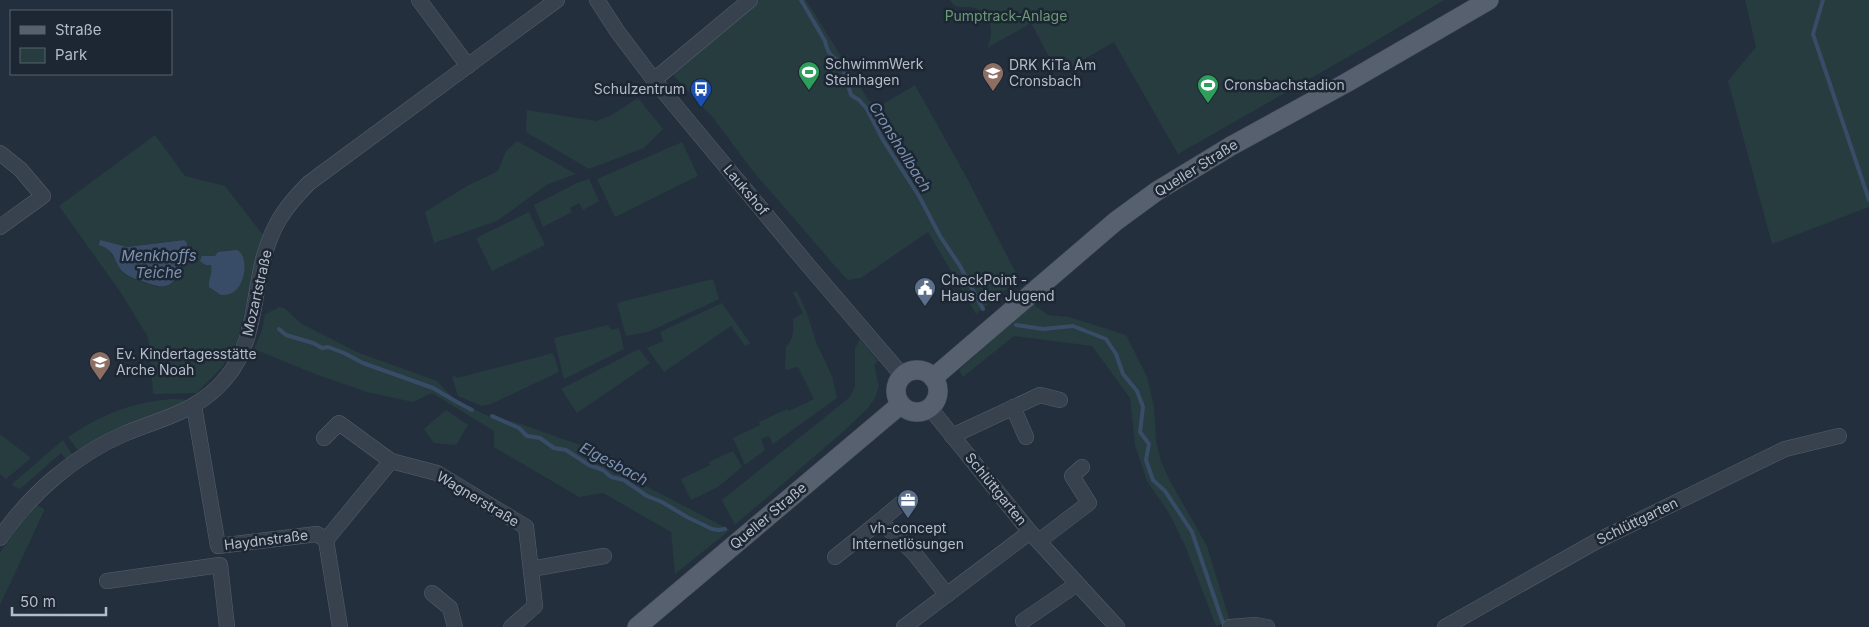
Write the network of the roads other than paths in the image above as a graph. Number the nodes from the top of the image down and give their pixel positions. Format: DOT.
graph roads {
  1 [pos="419,0"];
  2 [pos="557,0"];
  3 [pos="597,0"];
  4 [pos="1489,0"];
  5 [pos="746,3"];
  6 [pos="468,66"];
  7 [pos="654,80"];
  8 [pos="0,153"];
  9 [pos="0,228"];
  10 [pos="902,375"];
  11 [pos="933,378"];
  12 [pos="1060,400"];
  13 [pos="900,405"];
  14 [pos="194,406"];
  15 [pos="1014,407"];
  16 [pos="930,408"];
  17 [pos="952,436"];
  18 [pos="1839,436"];
  19 [pos="1026,437"];
  20 [pos="324,438"];
  21 [pos="390,461"];
  22 [pos="1082,468"];
  23 [pos="900,504"];
  24 [pos="880,521"];
  25 [pos="1035,536"];
  26 [pos="0,538"];
  27 [pos="326,540"];
  28 [pos="604,556"];
  29 [pos="834,557"];
  30 [pos="531,568"];
  31 [pos="107,581"];
  32 [pos="1077,584"];
  33 [pos="432,593"];
  34 [pos="947,595"];
  35 [pos="1023,621"];
  36 [pos="226,627"];
  37 [pos="340,627"];
  38 [pos="455,627"];
  39 [pos="511,627"];
  40 [pos="637,627"];
  41 [pos="904,627"];
  42 [pos="1117,627"];
  43 [pos="1230,627"];
  44 [pos="1267,627"];
  45 [pos="1445,627"];
  1 -- 6 [label="street"];
  2 -- 6 [label="street, Mozartstraße"];
  3 -- 7 [label="street, Laukshof"];
  4 -- 11 [label="main road, Queller Straße"];
  5 -- 7 [label="street"];
  6 -- 14 [label="street, Mozartstraße"];
  7 -- 10 [label="street, Laukshof"];
  8 -- 9 [label="street"];
  10 -- 11 [label="main road"];
  10 -- 13 [label="main road"];
  11 -- 16 [label="main road"];
  12 -- 15 [label="street"];
  13 -- 16 [label="main road"];
  13 -- 40 [label="main road, Queller Straße"];
  14 -- 26 [label="street, Mozartstraße"];
  14 -- 27 [label="street, Haydnstraße"];
  15 -- 17 [label="street"];
  15 -- 19 [label="street"];
  16 -- 17 [label="street, Schlüttgarten"];
  17 -- 25 [label="street, Schlüttgarten"];
  18 -- 45 [label="street, Schlüttgarten"];
  20 -- 21 [label="street"];
  21 -- 27 [label="street, Haydnstraße"];
  21 -- 30 [label="street, Wagnerstraße"];
  22 -- 25 [label="street"];
  23 -- 24 [label="street"];
  24 -- 29 [label="street"];
  24 -- 34 [label="street"];
  25 -- 32 [label="street, Schlüttgarten"];
  25 -- 34 [label="street"];
  27 -- 37 [label="street"];
  28 -- 30 [label="street"];
  30 -- 39 [label="street, Wagnerstraße"];
  31 -- 36 [label="street"];
  32 -- 35 [label="street"];
  32 -- 42 [label="street, Schlüttgarten"];
  33 -- 38 [label="street"];
  34 -- 41 [label="street"];
  43 -- 44 [label="street"];
}
